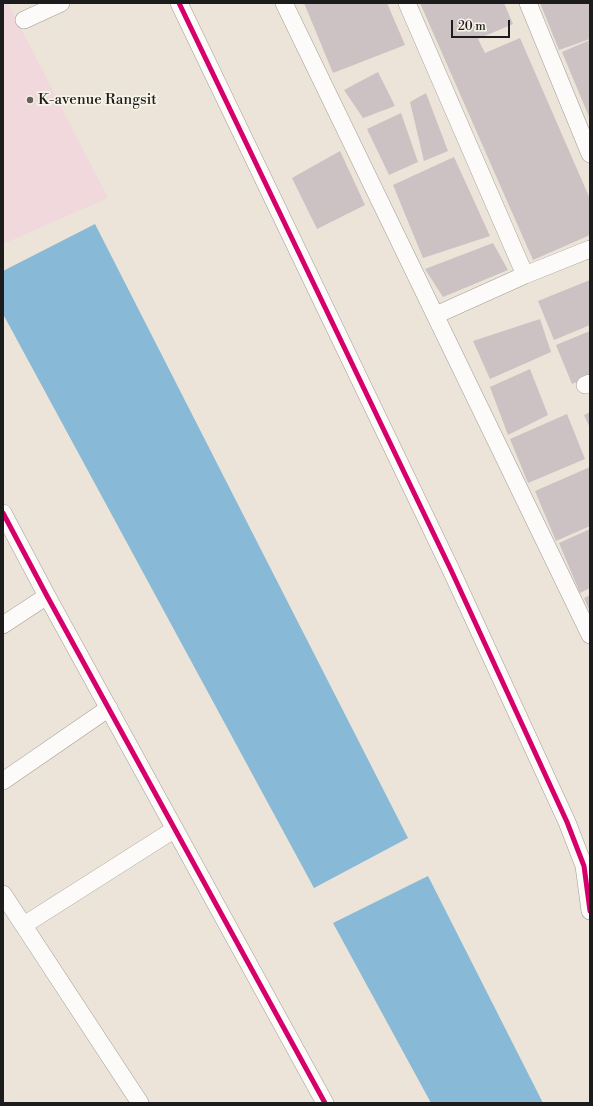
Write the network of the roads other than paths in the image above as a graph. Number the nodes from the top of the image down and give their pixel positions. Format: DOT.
graph roads {
  1 [pos="61,3"];
  2 [pos="179,3"];
  3 [pos="284,3"];
  4 [pos="407,3"];
  5 [pos="528,3"];
  6 [pos="24,20"];
  7 [pos="590,154"];
  8 [pos="590,249"];
  9 [pos="525,275"];
  10 [pos="436,315"];
  11 [pos="3,513"];
  12 [pos="47,596"];
  13 [pos="3,625"];
  14 [pos="590,635"];
  15 [pos="108,708"];
  16 [pos="3,781"];
  17 [pos="175,829"];
  18 [pos="3,894"];
  19 [pos="590,911"];
  20 [pos="24,925"];
  21 [pos="140,1103"];
  22 [pos="324,1103"];
  1 -- 6 [label="street"];
  2 -- 19 [label="street"];
  3 -- 10 [label="street"];
  4 -- 9 [label="street"];
  5 -- 7 [label="street"];
  8 -- 9 [label="street"];
  9 -- 10 [label="street"];
  10 -- 14 [label="street"];
  11 -- 12 [label="street"];
  12 -- 13 [label="street"];
  12 -- 15 [label="street"];
  15 -- 16 [label="street"];
  15 -- 17 [label="street"];
  17 -- 20 [label="street"];
  17 -- 22 [label="street"];
  18 -- 20 [label="street"];
  20 -- 21 [label="street"];
}
